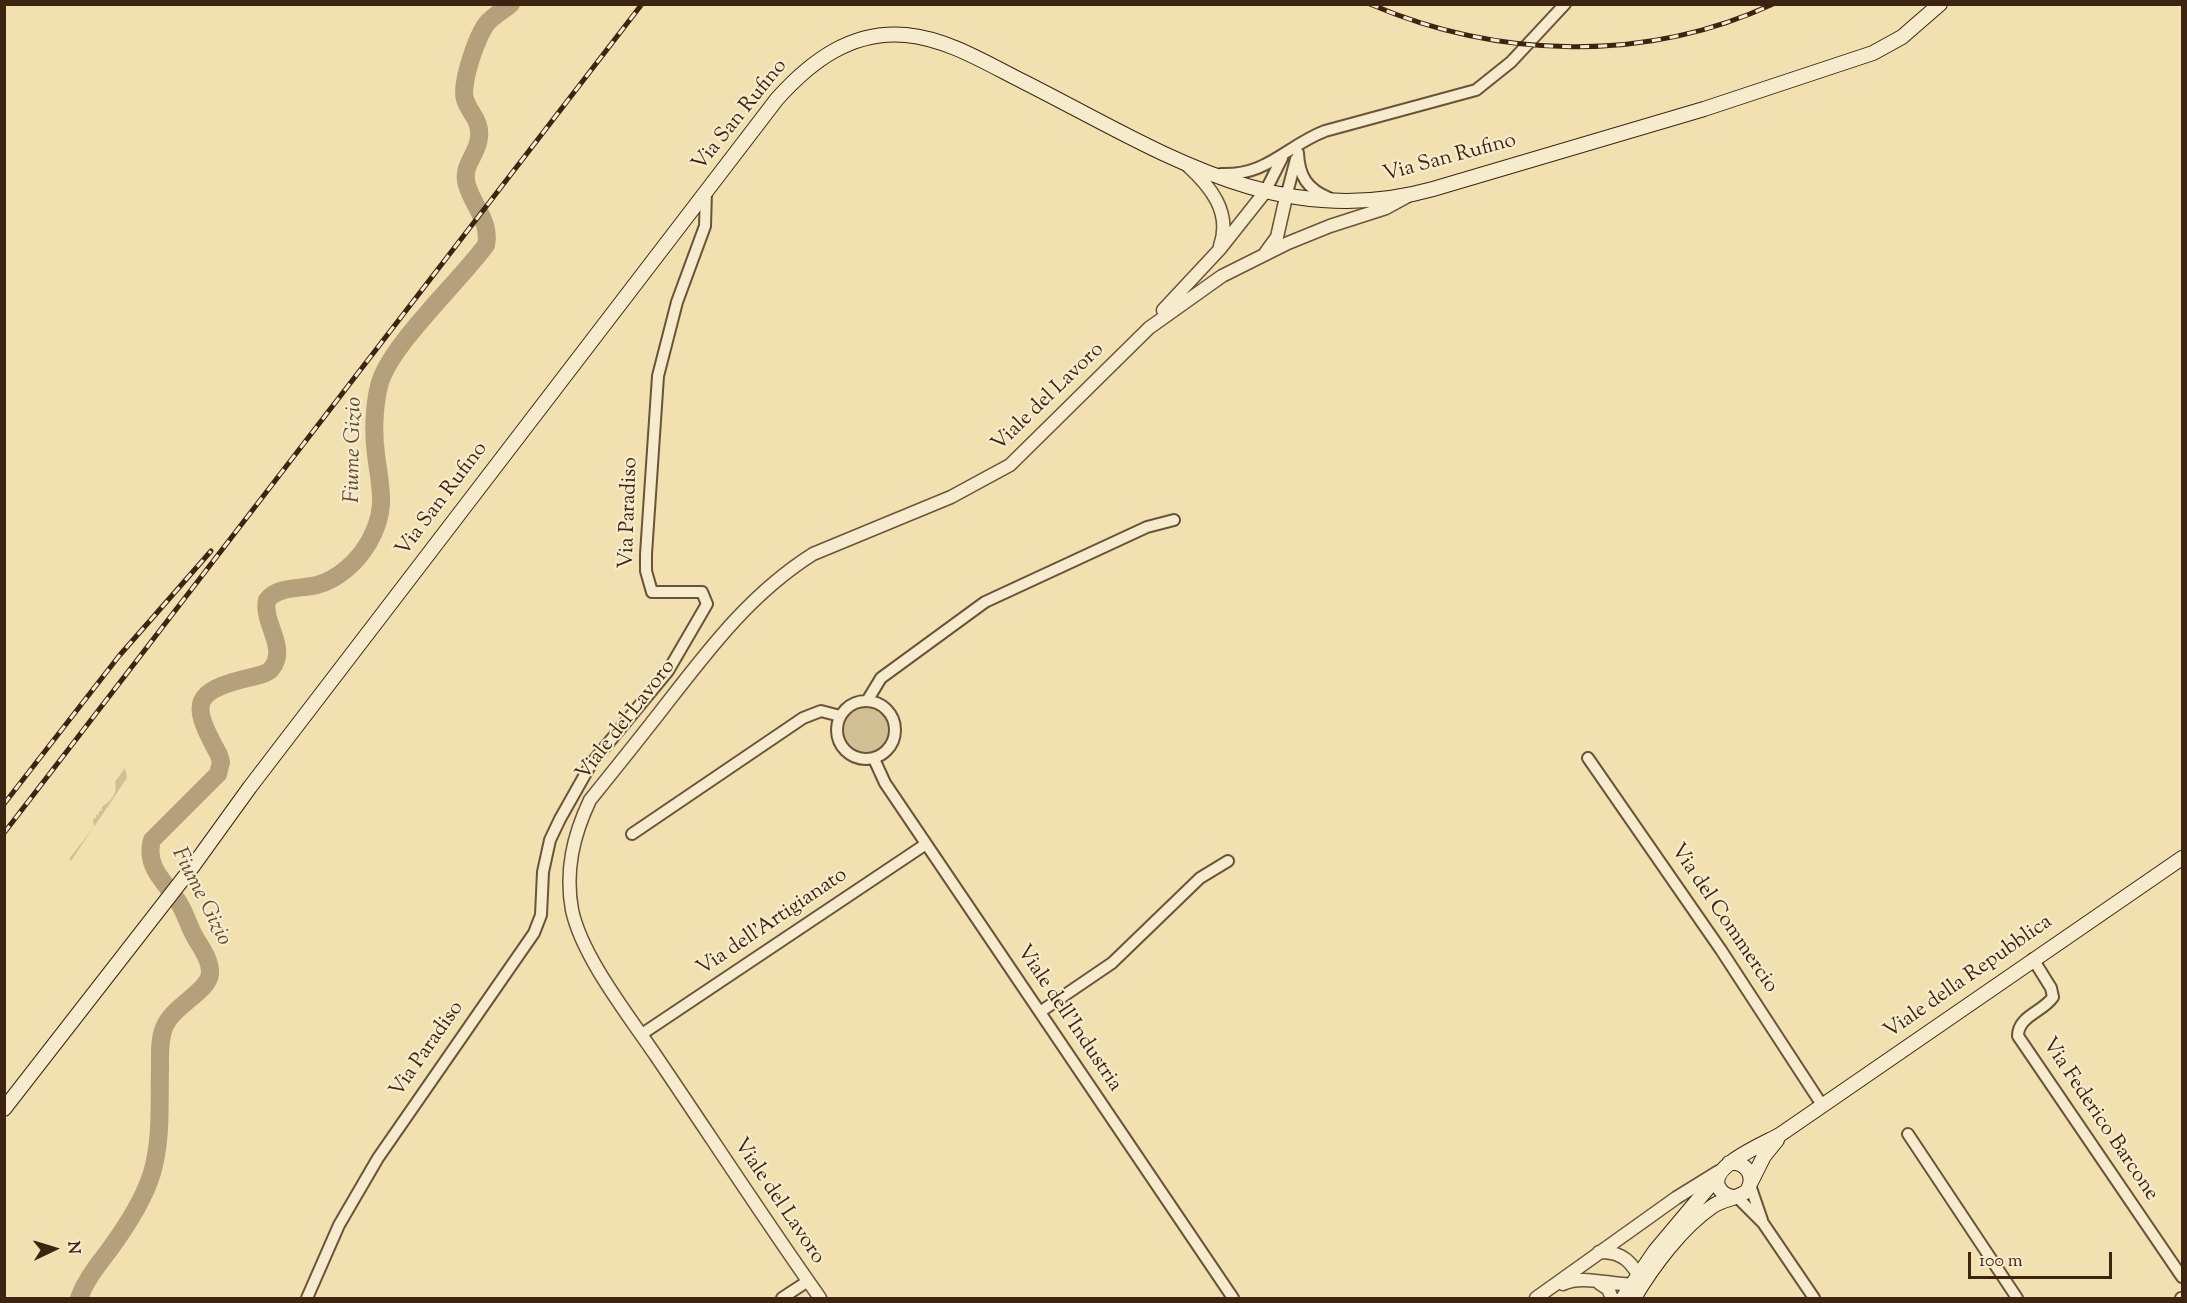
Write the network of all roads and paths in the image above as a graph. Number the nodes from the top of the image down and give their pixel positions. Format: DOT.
graph roads {
  1 [pos="1565,4"];
  2 [pos="1940,4"];
  3 [pos="1293,152"];
  4 [pos="1184,162"];
  5 [pos="1208,173"];
  6 [pos="706,191"];
  7 [pos="1265,192"];
  8 [pos="1408,196"];
  9 [pos="1286,197"];
  10 [pos="1340,202"];
  11 [pos="1219,250"];
  12 [pos="1263,254"];
  13 [pos="1149,328"];
  14 [pos="1174,520"];
  15 [pos="867,701"];
  16 [pos="840,716"];
  17 [pos="1588,758"];
  18 [pos="874,759"];
  19 [pos="560,819"];
  20 [pos="577,828"];
  21 [pos="632,834"];
  22 [pos="926,844"];
  23 [pos="2182,858"];
  24 [pos="1228,861"];
  25 [pos="2033,959"];
  26 [pos="1040,1012"];
  27 [pos="642,1034"];
  28 [pos="1822,1105"];
  29 [pos="4,1109"];
  30 [pos="1781,1134"];
  31 [pos="1908,1134"];
  32 [pos="1722,1170"];
  33 [pos="1751,1183"];
  34 [pos="1735,1197"];
  35 [pos="1763,1223"];
  36 [pos="1599,1252"];
  37 [pos="2182,1277"];
  38 [pos="808,1281"];
  39 [pos="1595,1281"];
  40 [pos="1636,1286"];
  41 [pos="1540,1296"];
  42 [pos="307,1299"];
  43 [pos="782,1299"];
  44 [pos="820,1299"];
  45 [pos="1233,1299"];
  46 [pos="1612,1299"];
  47 [pos="1623,1299"];
  48 [pos="1814,1299"];
  49 [pos="2017,1299"];
  1 -- 3 [label="street"];
  2 -- 8 [label="main road, Via San Rufino"];
  3 -- 5 [label="street"];
  3 -- 7 [label="street"];
  3 -- 9 [label="street"];
  3 -- 10 [label="street"];
  4 -- 5 [label="main road, Via San Rufino"];
  4 -- 6 [label="main road, Via San Rufino"];
  4 -- 11 [label="street"];
  5 -- 7 [label="main road, Via San Rufino"];
  6 -- 19 [label="street, Via Paradiso"];
  6 -- 29 [label="main road, Via San Rufino"];
  7 -- 9 [label="main road, Via San Rufino"];
  7 -- 11 [label="street, Viale del Lavoro"];
  8 -- 10 [label="main road, Via San Rufino"];
  8 -- 12 [label="street, Viale del Lavoro"];
  9 -- 10 [label="main road, Via San Rufino"];
  9 -- 12 [label="street, Viale del Lavoro"];
  11 -- 13 [label="street, Viale del Lavoro"];
  12 -- 13 [label="street, Viale del Lavoro"];
  13 -- 20 [label="street, Viale del Lavoro"];
  14 -- 15 [label="street"];
  15 -- 16 [label="street"];
  15 -- 18 [label="street"];
  16 -- 18 [label="street"];
  16 -- 21 [label="street"];
  17 -- 28 [label="street, Via del Commercio"];
  18 -- 22 [label="street, Viale dell'Industria"];
  19 -- 20 [label="street"];
  19 -- 42 [label="street, Via Paradiso"];
  20 -- 27 [label="street, Viale del Lavoro"];
  22 -- 26 [label="street, Viale dell'Industria"];
  22 -- 27 [label="street, Via dell'Artigianato"];
  23 -- 25 [label="main road, Viale della Repubblica"];
  24 -- 26 [label="street"];
  25 -- 28 [label="main road, Viale della Repubblica"];
  25 -- 37 [label="street, Via Federico Barcone"];
  26 -- 45 [label="street, Viale dell'Industria"];
  27 -- 38 [label="street, Viale del Lavoro"];
  28 -- 30 [label="main road, Viale della Repubblica"];
  30 -- 32 [label="main road, Viale della Repubblica"];
  30 -- 33 [label="main road, Viale della Repubblica"];
  31 -- 49 [label="street"];
  32 -- 33 [label="main road"];
  32 -- 34 [label="main road"];
  32 -- 36 [label="street, Viale della Repubblica"];
  32 -- 40 [label="main road"];
  33 -- 34 [label="main road"];
  33 -- 35 [label="street"];
  34 -- 35 [label="street"];
  34 -- 40 [label="main road"];
  35 -- 48 [label="street"];
  36 -- 40 [label="street"];
  36 -- 41 [label="street, Viale della Repubblica"];
  38 -- 43 [label="street"];
  38 -- 44 [label="street, Viale del Lavoro"];
  39 -- 40 [label="street, Viale della Repubblica"];
  39 -- 41 [label="street, Viale della Repubblica"];
  39 -- 46 [label="street"];
  40 -- 47 [label="main road"];
}
